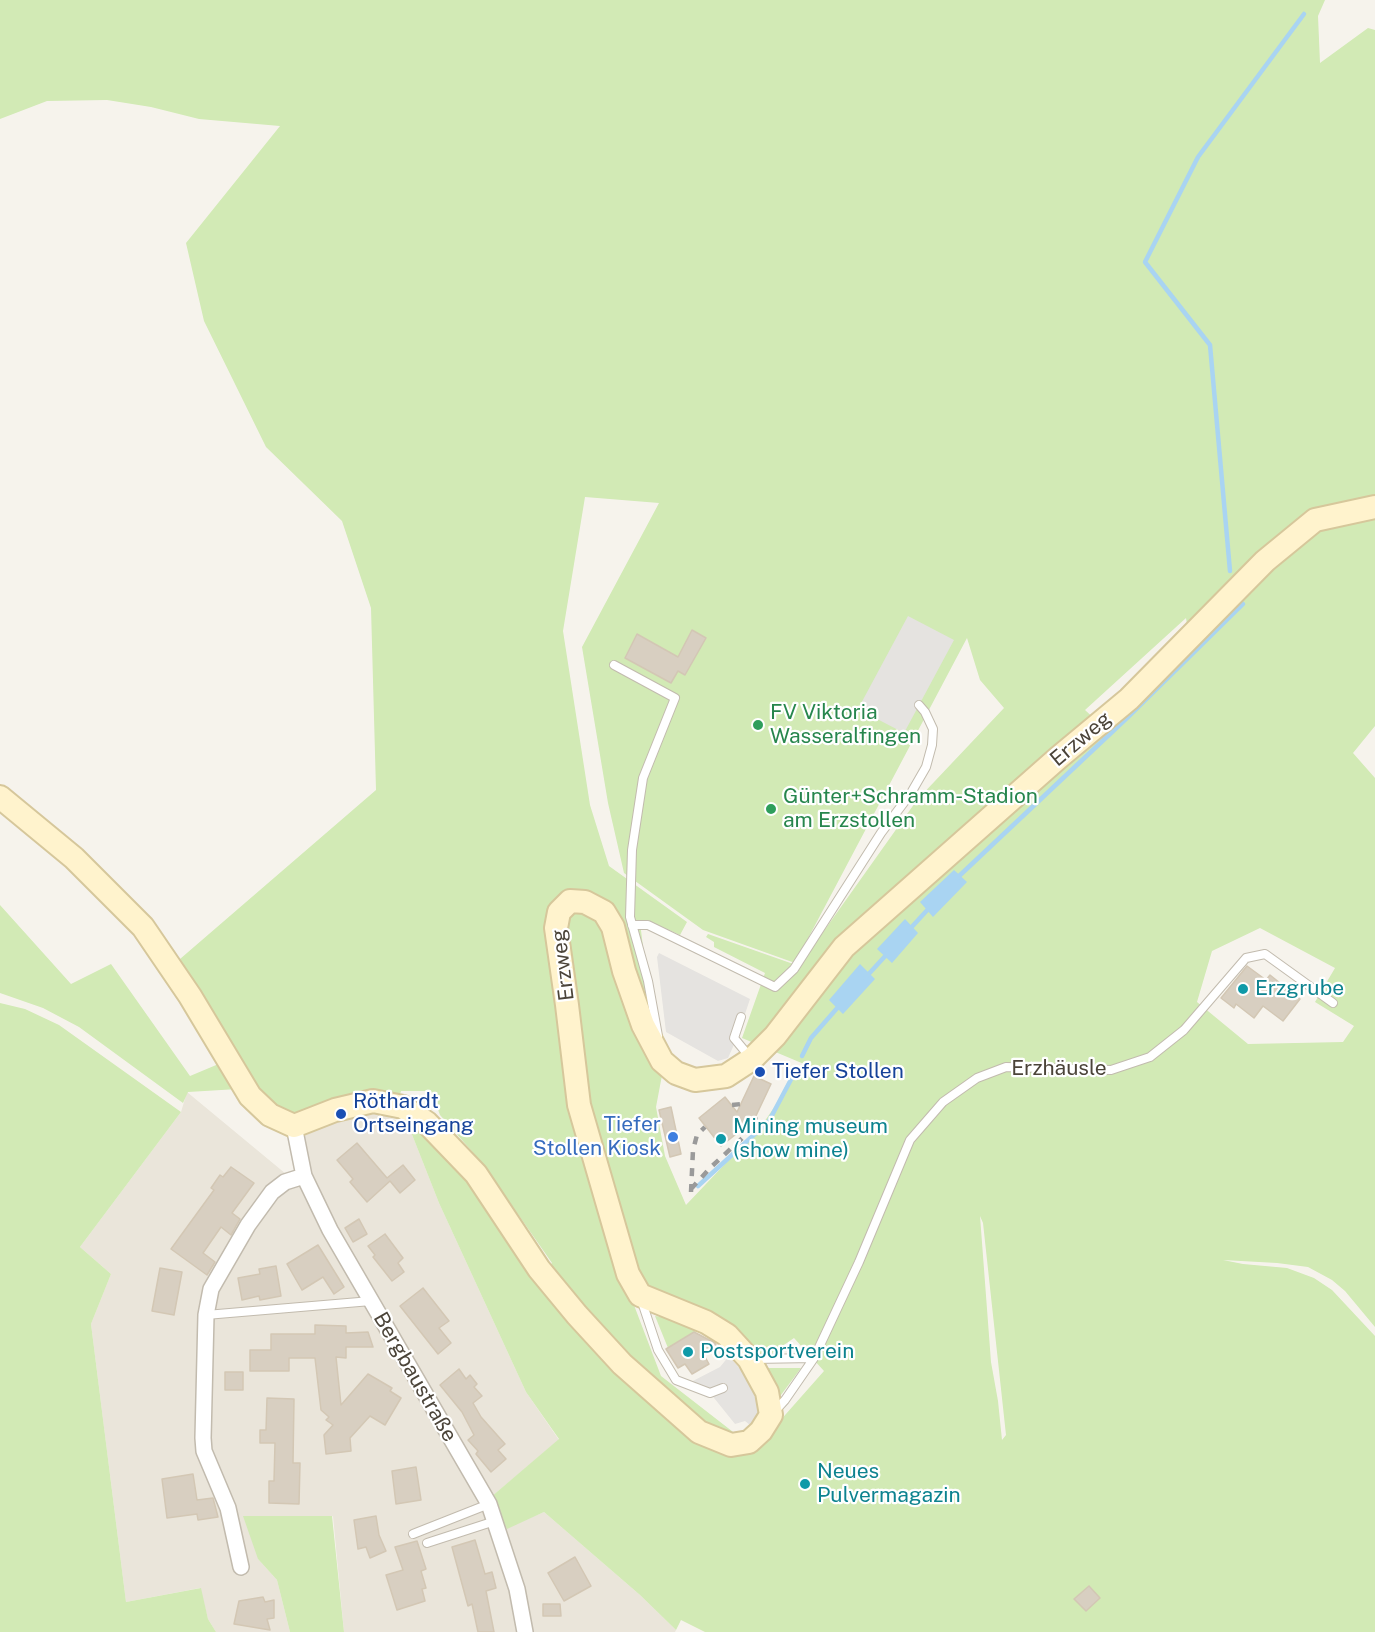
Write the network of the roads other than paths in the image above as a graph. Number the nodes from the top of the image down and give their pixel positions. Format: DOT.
graph roads {
  1 [pos="1375,507"];
  2 [pos="614,665"];
  3 [pos="919,705"];
  4 [pos="0,797"];
  5 [pos="632,925"];
  6 [pos="1333,1003"];
  7 [pos="741,1017"];
  8 [pos="658,1053"];
  9 [pos="752,1059"];
  10 [pos="294,1126"];
  11 [pos="304,1176"];
  12 [pos="640,1295"];
  13 [pos="371,1301"];
  14 [pos="206,1316"];
  15 [pos="814,1358"];
  16 [pos="749,1359"];
  17 [pos="723,1388"];
  18 [pos="771,1415"];
  19 [pos="489,1504"];
  20 [pos="495,1521"];
  21 [pos="413,1533"];
  22 [pos="427,1543"];
  23 [pos="241,1567"];
  24 [pos="525,1632"];
  1 -- 9 [label="street, Erzweg"];
  2 -- 5 [label="lane"];
  3 -- 5 [label="lane"];
  4 -- 10 [label="street"];
  5 -- 8 [label="lane"];
  6 -- 15 [label="lane, Erzhäusle"];
  7 -- 9 [label="lane"];
  8 -- 9 [label="street, Erzweg"];
  8 -- 12 [label="street, Erzweg"];
  10 -- 11 [label="street, Bergbaustraße"];
  10 -- 18 [label="street"];
  11 -- 13 [label="street, Bergbaustraße"];
  11 -- 14 [label="street"];
  12 -- 16 [label="street"];
  12 -- 17 [label="lane"];
  13 -- 14 [label="lane"];
  13 -- 19 [label="street, Bergbaustraße"];
  14 -- 23 [label="street"];
  15 -- 16 [label="lane"];
  15 -- 18 [label="lane, Erzhäusle"];
  16 -- 18 [label="street"];
  19 -- 20 [label="street, Bergbaustraße"];
  19 -- 21 [label="lane"];
  20 -- 22 [label="lane"];
  20 -- 24 [label="street, Bergbaustraße"];
}
